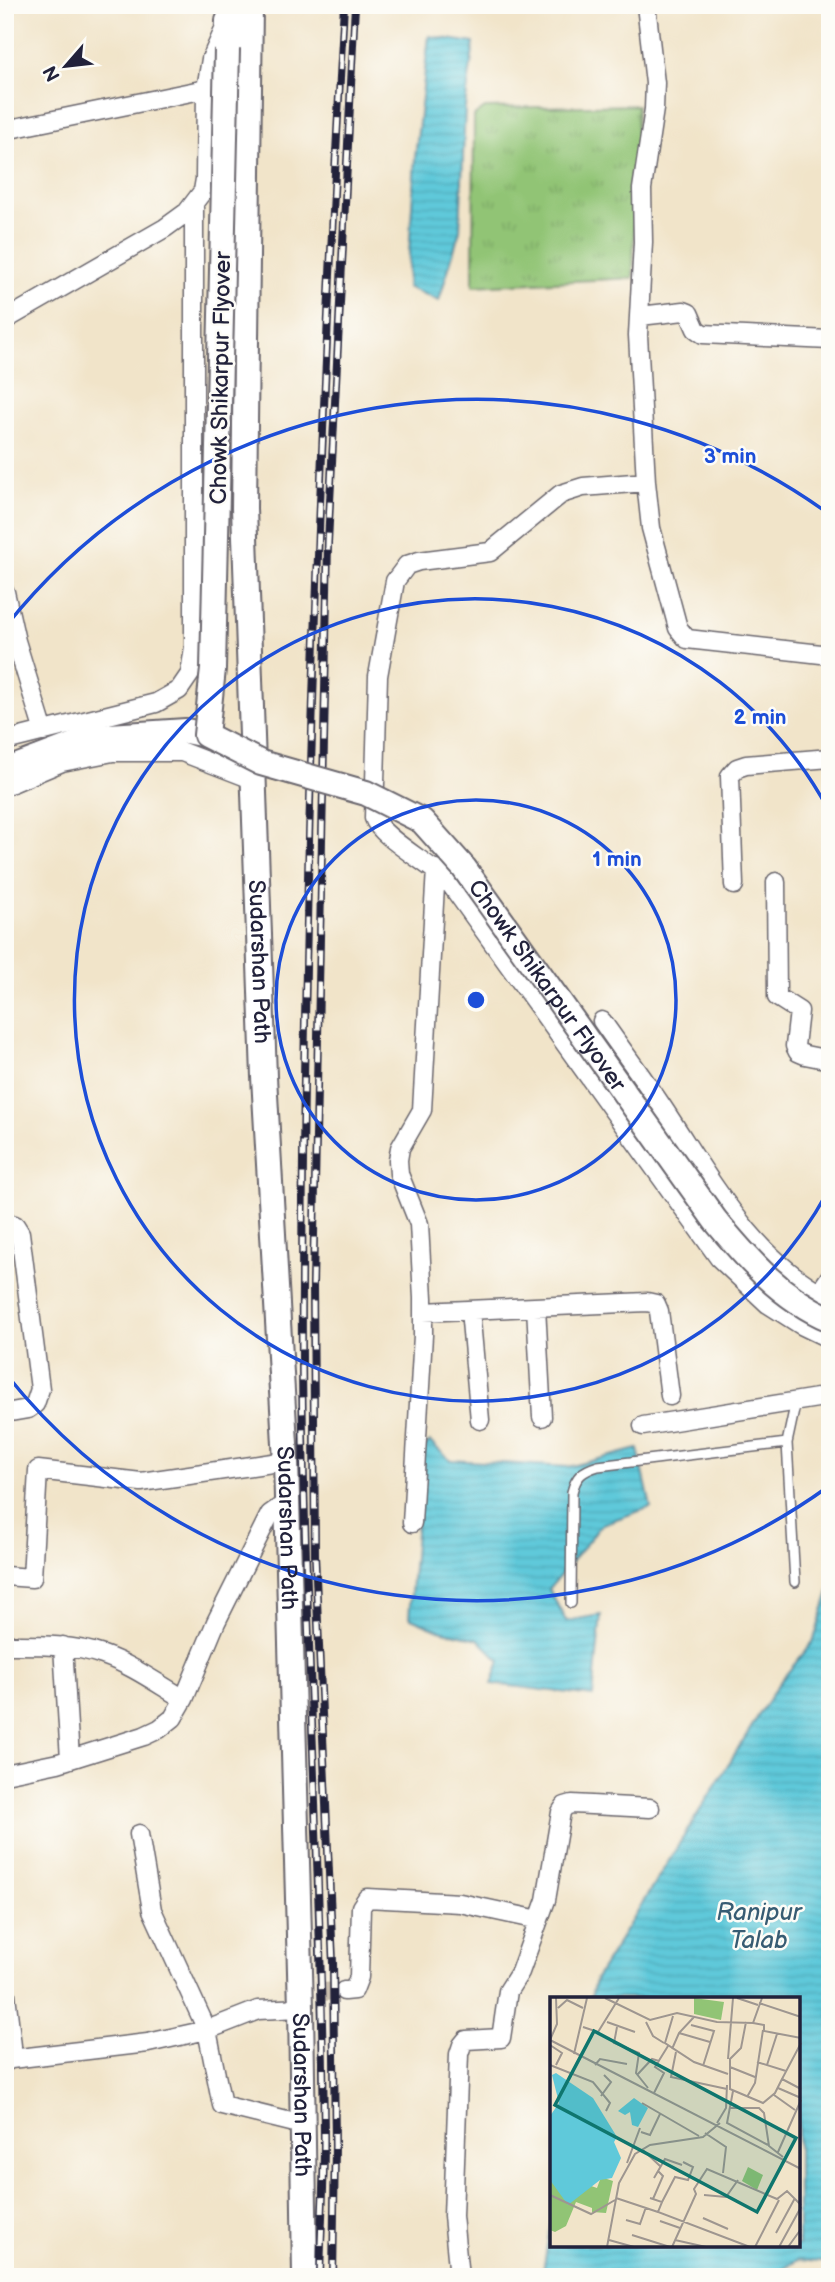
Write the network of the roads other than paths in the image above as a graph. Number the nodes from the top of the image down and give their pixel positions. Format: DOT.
graph roads {
  1 [pos="250,5"];
  2 [pos="646,5"];
  3 [pos="232,13"];
  4 [pos="206,89"];
  5 [pos="5,130"];
  6 [pos="194,205"];
  7 [pos="7,315"];
  8 [pos="640,316"];
  9 [pos="830,340"];
  10 [pos="646,482"];
  11 [pos="5,592"];
  12 [pos="830,655"];
  13 [pos="44,732"];
  14 [pos="206,734"];
  15 [pos="5,741"];
  16 [pos="830,758"];
  17 [pos="5,771"];
  18 [pos="252,779"];
  19 [pos="5,786"];
  20 [pos="436,869"];
  21 [pos="776,881"];
  22 [pos="734,885"];
  23 [pos="602,1021"];
  24 [pos="830,1060"];
  25 [pos="5,1222"];
  26 [pos="830,1277"];
  27 [pos="825,1295"];
  28 [pos="536,1307"];
  29 [pos="470,1310"];
  30 [pos="423,1312"];
  31 [pos="830,1320"];
  32 [pos="830,1339"];
  33 [pos="830,1395"];
  34 [pos="670,1396"];
  35 [pos="796,1399"];
  36 [pos="5,1413"];
  37 [pos="542,1417"];
  38 [pos="480,1420"];
  39 [pos="643,1426"];
  40 [pos="787,1443"];
  41 [pos="286,1461"];
  42 [pos="287,1502"];
  43 [pos="412,1523"];
  44 [pos="5,1576"];
  45 [pos="795,1582"];
  46 [pos="571,1603"];
  47 [pos="5,1645"];
  48 [pos="63,1646"];
  49 [pos="184,1699"];
  50 [pos="70,1759"];
  51 [pos="5,1774"];
  52 [pos="650,1808"];
  53 [pos="139,1834"];
  54 [pos="539,1920"];
  55 [pos="5,1986"];
  56 [pos="344,1991"];
  57 [pos="307,1998"];
  58 [pos="207,2030"];
  59 [pos="8,2061"];
  60 [pos="303,2125"];
  61 [pos="305,2277"];
  62 [pos="459,2277"];
  1 -- 18 [label="main road, Sudarshan Path"];
  2 -- 8 [label="street"];
  3 -- 4 [label="street"];
  3 -- 14 [label="main road, Chowk Shikarpur Flyover, bridge"];
  4 -- 5 [label="street"];
  4 -- 6 [label="street"];
  6 -- 7 [label="street"];
  6 -- 13 [label="street"];
  8 -- 9 [label="street"];
  8 -- 10 [label="street"];
  10 -- 12 [label="street"];
  10 -- 20 [label="street"];
  11 -- 13 [label="street"];
  13 -- 15 [label="street"];
  14 -- 17 [label="main road, Chowk Shikarpur Flyover"];
  14 -- 31 [label="main road, Chowk Shikarpur Flyover, bridge"];
  16 -- 22 [label="street"];
  18 -- 19 [label="street"];
  18 -- 41 [label="main road, Sudarshan Path"];
  20 -- 30 [label="street"];
  20 -- 32 [label="street"];
  21 -- 24 [label="street"];
  23 -- 27 [label="street"];
  25 -- 36 [label="street"];
  26 -- 27 [label="street"];
  28 -- 29 [label="street"];
  28 -- 34 [label="street"];
  28 -- 37 [label="street"];
  29 -- 30 [label="street"];
  29 -- 38 [label="street"];
  30 -- 43 [label="street"];
  33 -- 35 [label="street"];
  35 -- 39 [label="street"];
  35 -- 40 [label="lane"];
  40 -- 45 [label="lane"];
  40 -- 46 [label="lane"];
  41 -- 42 [label="main road, Sudarshan Path"];
  41 -- 44 [label="street"];
  42 -- 49 [label="street"];
  42 -- 57 [label="main road, Sudarshan Path"];
  47 -- 48 [label="street"];
  48 -- 49 [label="street"];
  48 -- 50 [label="street"];
  49 -- 50 [label="street"];
  50 -- 51 [label="street"];
  52 -- 54 [label="street"];
  53 -- 58 [label="street"];
  54 -- 56 [label="street"];
  54 -- 62 [label="street"];
  55 -- 59 [label="street"];
  57 -- 58 [label="street"];
  57 -- 60 [label="main road, Sudarshan Path"];
  58 -- 59 [label="street"];
  58 -- 60 [label="street"];
  60 -- 61 [label="main road, Sudarshan Path"];
}
